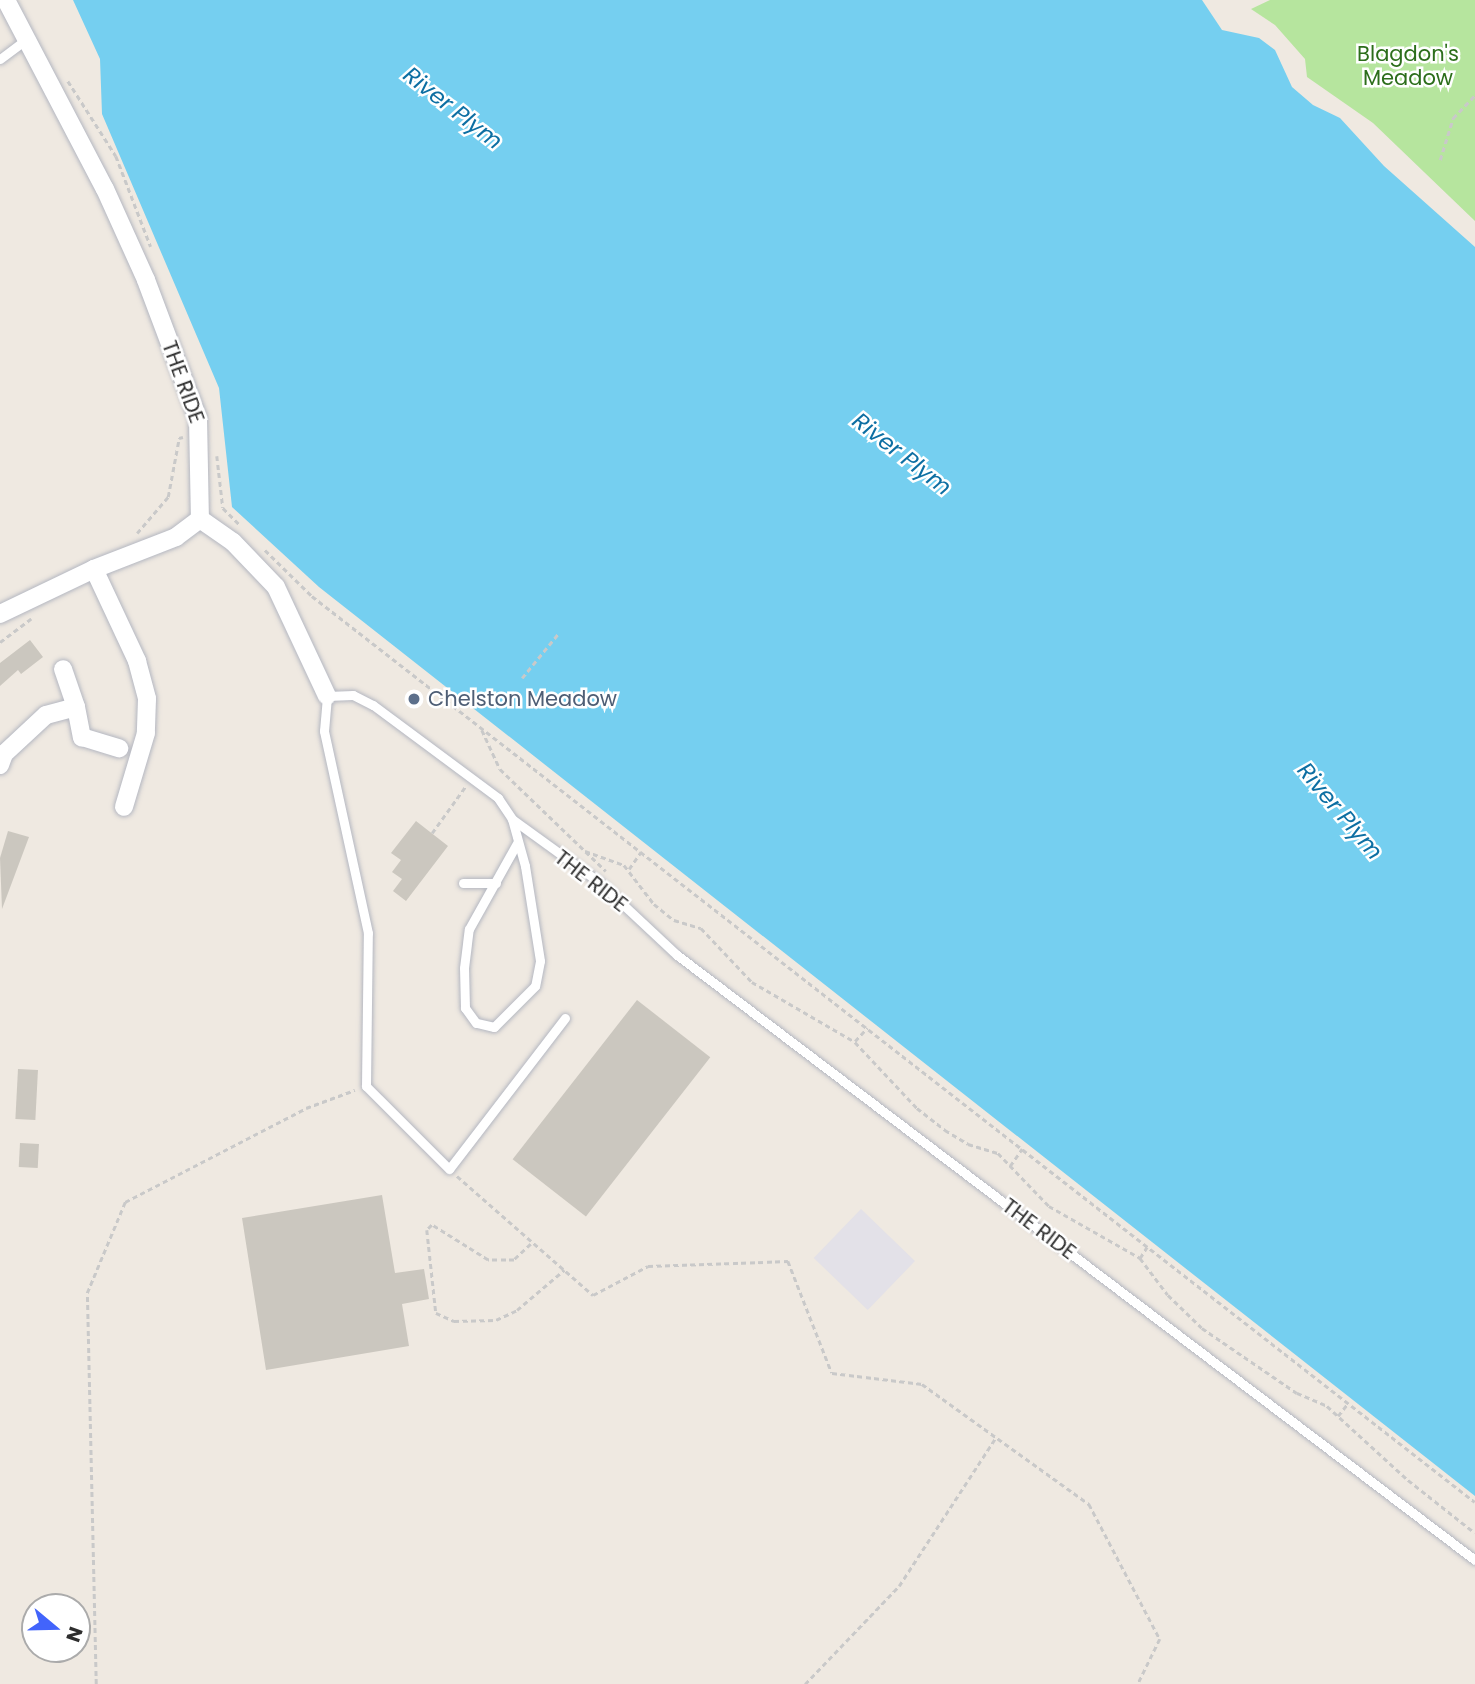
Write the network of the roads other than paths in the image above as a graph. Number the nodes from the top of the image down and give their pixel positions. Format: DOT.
graph roads {
  1 [pos="6,0"];
  2 [pos="28,39"];
  3 [pos="0,59"];
  4 [pos="200,519"];
  5 [pos="94,569"];
  6 [pos="0,614"];
  7 [pos="64,669"];
  8 [pos="327,696"];
  9 [pos="76,707"];
  10 [pos="118,748"];
  11 [pos="0,765"];
  12 [pos="124,807"];
  13 [pos="512,819"];
  14 [pos="517,843"];
  15 [pos="463,883"];
  16 [pos="496,883"];
  17 [pos="565,1018"];
  18 [pos="1475,1560"];
  1 -- 2 [label="street, THE RIDE"];
  2 -- 3 [label="lane"];
  2 -- 4 [label="street, THE RIDE"];
  4 -- 5 [label="street"];
  4 -- 8 [label="street"];
  5 -- 6 [label="street"];
  5 -- 12 [label="street"];
  7 -- 9 [label="street"];
  8 -- 13 [label="lane, THE RIDE"];
  8 -- 17 [label="lane"];
  9 -- 10 [label="street"];
  9 -- 11 [label="street"];
  13 -- 14 [label="lane"];
  13 -- 18 [label="lane, THE RIDE"];
  14 -- 16 [label="lane"];
  14 -- 16 [label="lane"];
  15 -- 16 [label="lane"];
}
